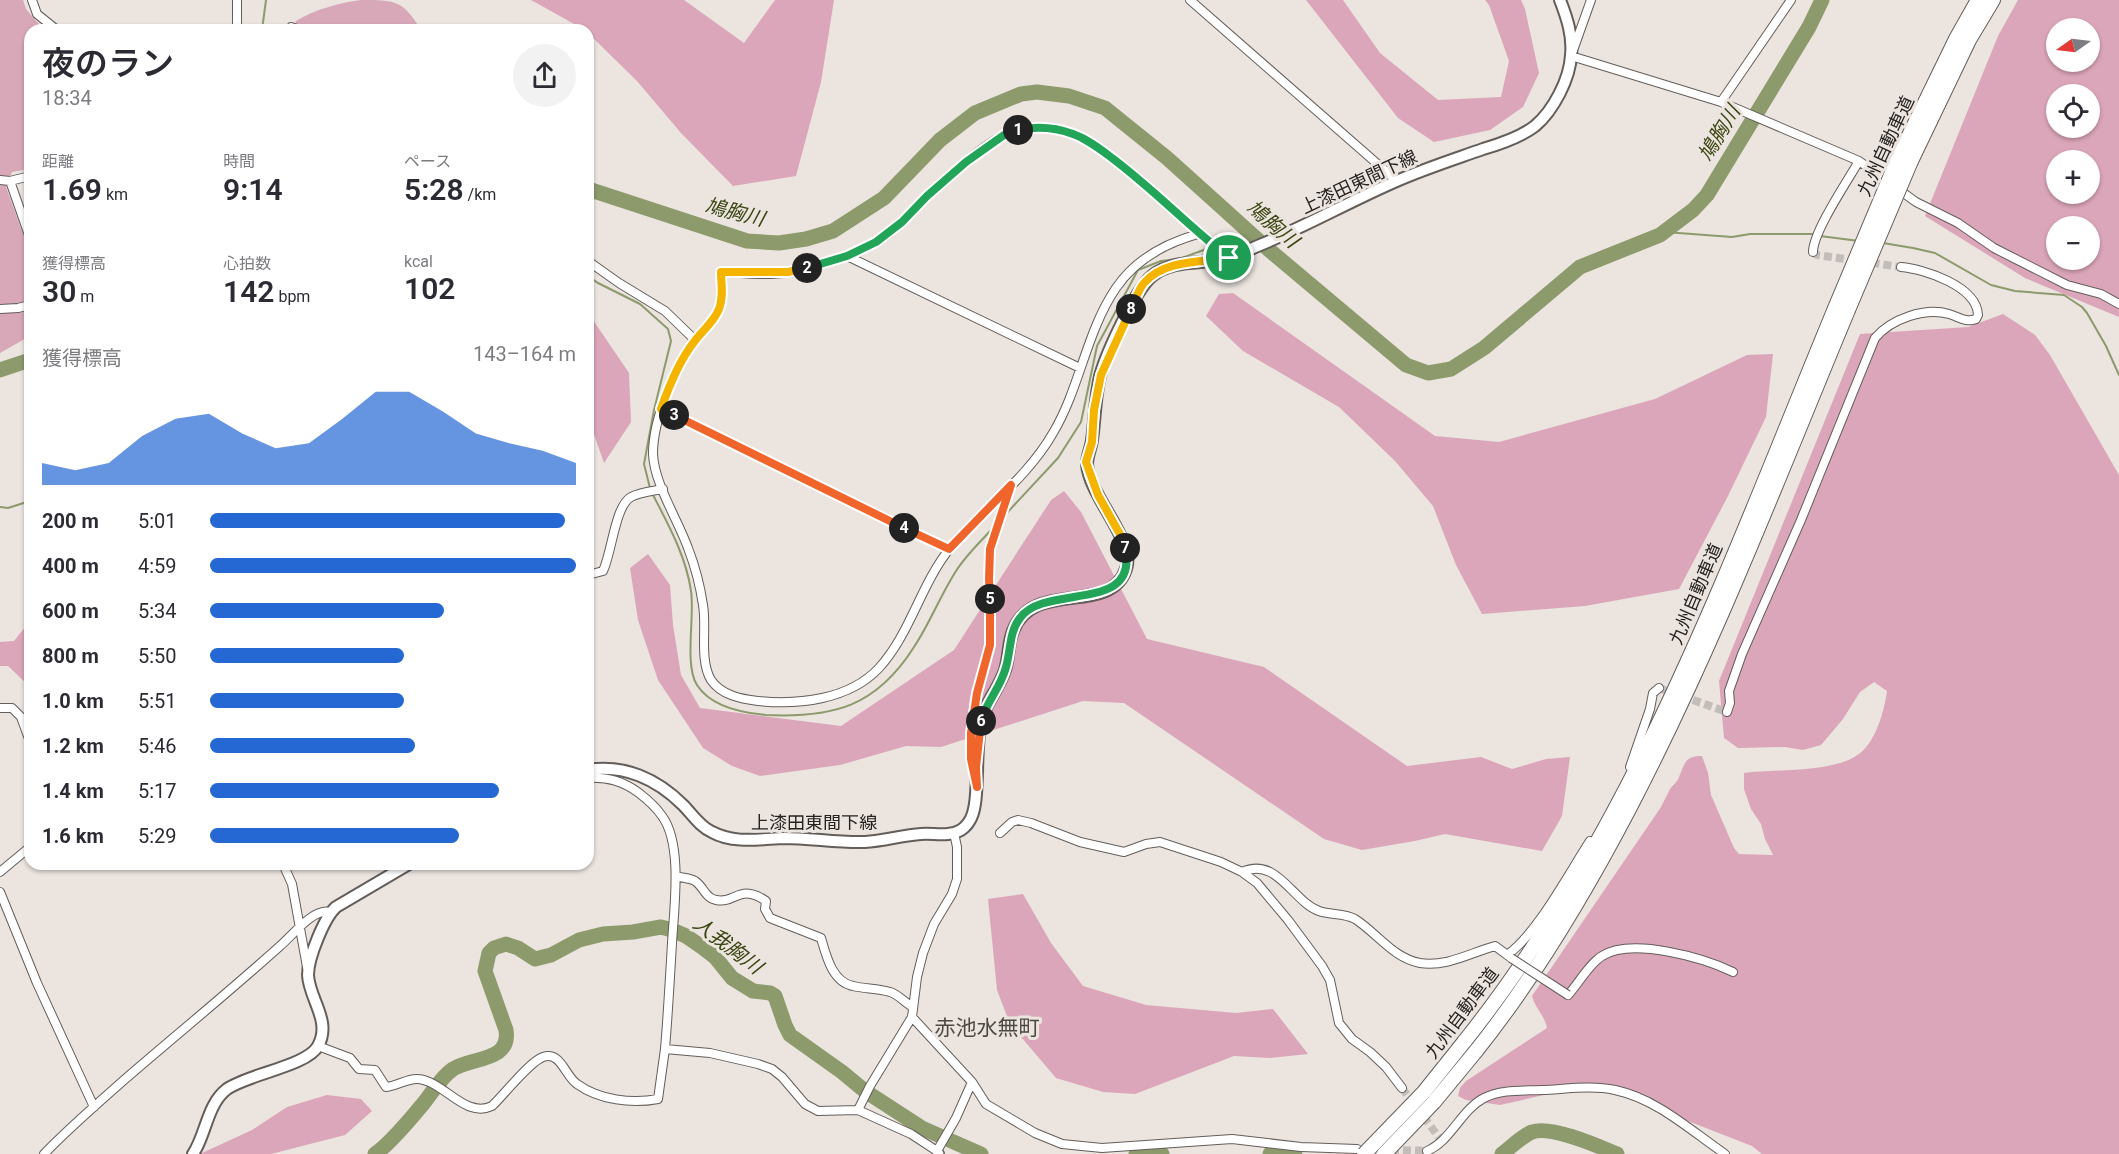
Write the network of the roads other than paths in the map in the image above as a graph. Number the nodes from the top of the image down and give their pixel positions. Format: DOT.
graph roads {
  1 [pos="32,0"];
  2 [pos="237,0"];
  3 [pos="1190,0"];
  4 [pos="1560,0"];
  5 [pos="1591,0"];
  6 [pos="1791,0"];
  7 [pos="1978,0"];
  8 [pos="1993,0"];
  9 [pos="50,24"];
  10 [pos="237,24"];
  11 [pos="1571,56"];
  12 [pos="1721,102"];
  13 [pos="1905,159"];
  14 [pos="1859,161"];
  15 [pos="24,178"];
  16 [pos="0,180"];
  17 [pos="1397,180"];
  18 [pos="10,181"];
  19 [pos="24,221"];
  20 [pos="1198,234"];
  21 [pos="1813,252"];
  22 [pos="847,256"];
  23 [pos="1229,258"];
  24 [pos="594,265"];
  25 [pos="1901,267"];
  26 [pos="2119,304"];
  27 [pos="24,306"];
  28 [pos="0,309"];
  29 [pos="695,340"];
  30 [pos="1080,368"];
  31 [pos="661,409"];
  32 [pos="1011,485"];
  33 [pos="663,489"];
  34 [pos="949,549"];
  35 [pos="594,573"];
  36 [pos="1659,688"];
  37 [pos="0,708"];
  38 [pos="1727,712"];
  39 [pos="24,725"];
  40 [pos="594,769"];
  41 [pos="594,778"];
  42 [pos="977,787"];
  43 [pos="954,833"];
  44 [pos="1000,834"];
  45 [pos="24,852"];
  46 [pos="286,870"];
  47 [pos="399,870"];
  48 [pos="0,872"];
  49 [pos="1242,872"];
  50 [pos="676,876"];
  51 [pos="0,892"];
  52 [pos="330,912"];
  53 [pos="299,930"];
  54 [pos="1509,956"];
  55 [pos="1733,972"];
  56 [pos="308,975"];
  57 [pos="913,1007"];
  58 [pos="912,1017"];
  59 [pos="318,1046"];
  60 [pos="1470,1046"];
  61 [pos="665,1048"];
  62 [pos="972,1082"];
  63 [pos="1402,1088"];
  64 [pos="94,1107"];
  65 [pos="858,1110"];
  66 [pos="1311,1150"];
  67 [pos="1427,1151"];
  68 [pos="1361,1152"];
  69 [pos="938,1153"];
  70 [pos="44,1154"];
  71 [pos="193,1154"];
  72 [pos="1384,1154"];
  73 [pos="1725,1154"];
  1 -- 9 [label="street"];
  2 -- 10 [label="street"];
  3 -- 17 [label="street"];
  4 -- 11 [label="main road, 上漆田東間下線"];
  5 -- 11 [label="street"];
  6 -- 12 [label="street"];
  7 -- 13 [label="highway, 九州自動車道"];
  8 -- 13 [label="highway, 九州自動車道"];
  11 -- 12 [label="street"];
  11 -- 17 [label="main road, 上漆田東間下線"];
  12 -- 14 [label="street"];
  13 -- 60 [label="highway, 九州自動車道, bridge"];
  14 -- 21 [label="street"];
  14 -- 26 [label="street"];
  15 -- 18 [label="street"];
  16 -- 18 [label="street"];
  17 -- 23 [label="main road, 上漆田東間下線"];
  18 -- 19 [label="street"];
  20 -- 22 [label="street"];
  20 -- 23 [label="street"];
  20 -- 30 [label="street"];
  22 -- 29 [label="street"];
  22 -- 30 [label="street"];
  23 -- 42 [label="main road, 上漆田東間下線"];
  24 -- 29 [label="street"];
  25 -- 38 [label="street"];
  27 -- 28 [label="street"];
  29 -- 31 [label="street"];
  30 -- 32 [label="street"];
  31 -- 33 [label="street"];
  31 -- 34 [label="street"];
  32 -- 34 [label="street"];
  32 -- 42 [label="street"];
  33 -- 34 [label="street"];
  33 -- 35 [label="street"];
  36 -- 54 [label="street"];
  37 -- 39 [label="street"];
  40 -- 43 [label="main road, 上漆田東間下線"];
  41 -- 50 [label="street"];
  42 -- 43 [label="main road, 上漆田東間下線"];
  43 -- 57 [label="street"];
  44 -- 49 [label="street"];
  45 -- 48 [label="street"];
  46 -- 53 [label="street"];
  47 -- 52 [label="main road"];
  49 -- 54 [label="street"];
  49 -- 63 [label="street"];
  50 -- 57 [label="street"];
  50 -- 61 [label="street"];
  51 -- 64 [label="street"];
  52 -- 53 [label="street"];
  52 -- 56 [label="main road"];
  53 -- 56 [label="street"];
  53 -- 64 [label="street"];
  54 -- 55 [label="street, bridge"];
  56 -- 59 [label="main road"];
  57 -- 58 [label="street"];
  58 -- 62 [label="street"];
  58 -- 65 [label="street"];
  59 -- 61 [label="street"];
  59 -- 71 [label="main road"];
  60 -- 68 [label="highway, 九州自動車道, bridge"];
  60 -- 72 [label="highway, 九州自動車道, bridge"];
  61 -- 65 [label="street"];
  62 -- 66 [label="street"];
  62 -- 69 [label="street"];
  64 -- 70 [label="street"];
  65 -- 69 [label="street"];
  66 -- 68 [label="street"];
  67 -- 73 [label="street"];
}
